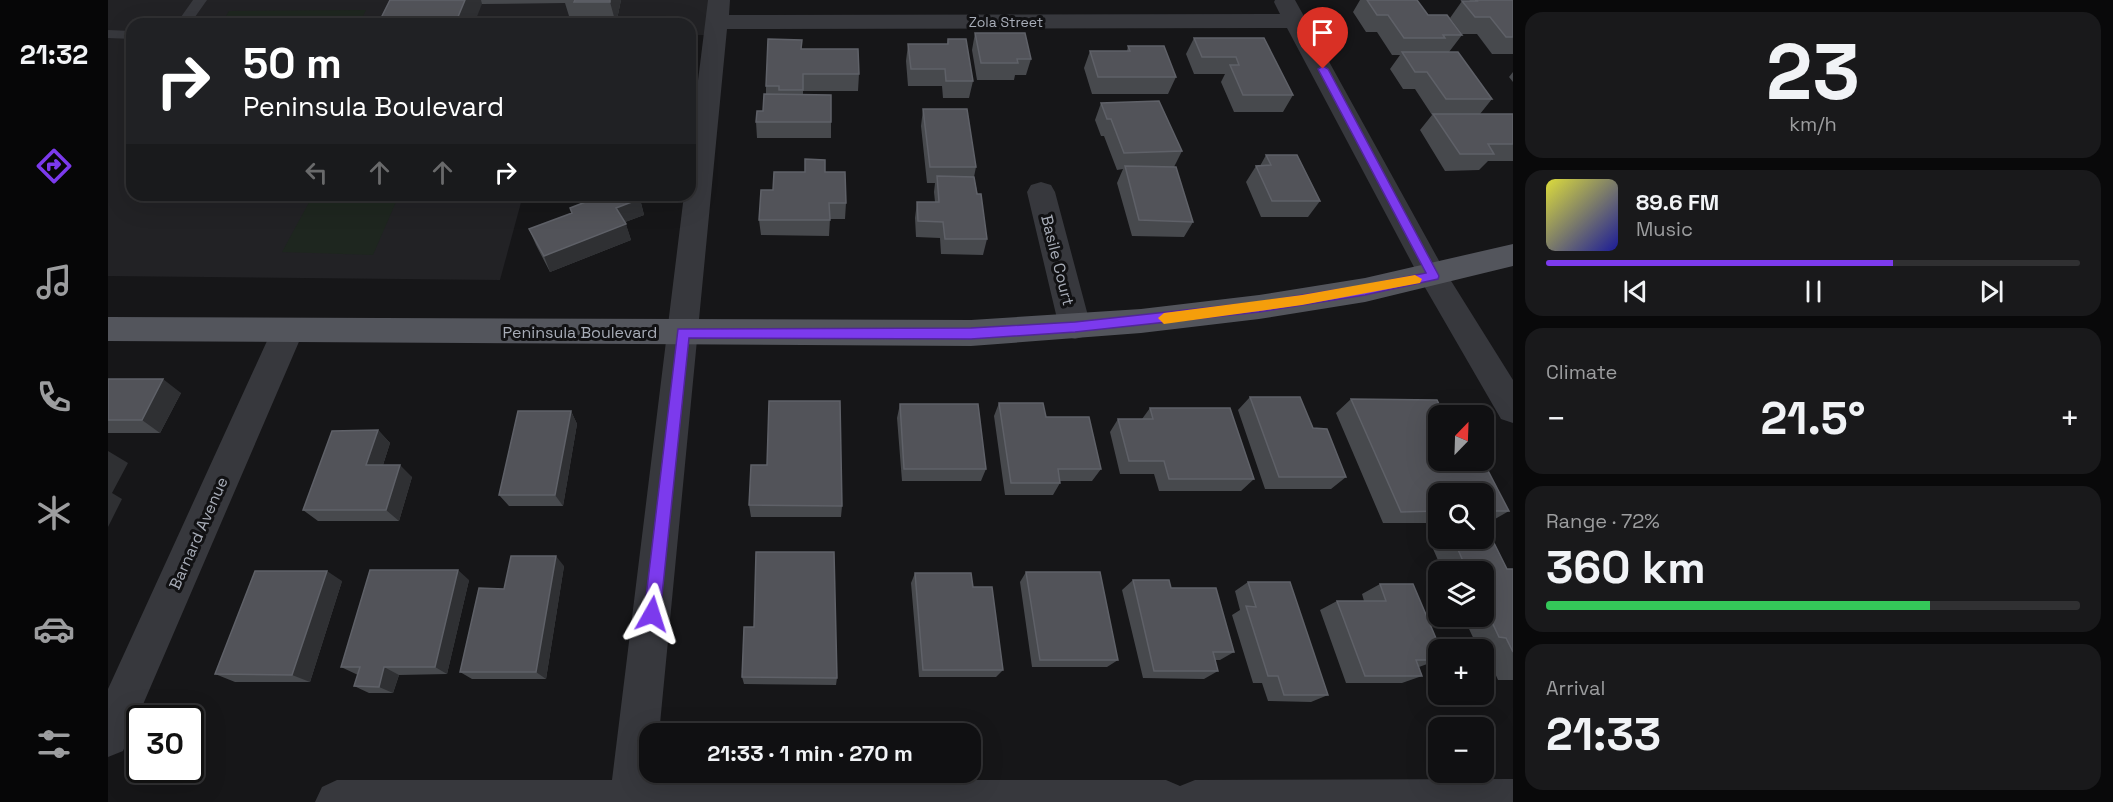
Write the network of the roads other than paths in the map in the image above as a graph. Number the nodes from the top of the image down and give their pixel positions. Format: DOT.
graph roads {
  1 [pos="200,0"];
  2 [pos="1290,10"];
  3 [pos="718,11"];
  4 [pos="187,18"];
  5 [pos="108,34"];
  6 [pos="126,35"];
  7 [pos="1041,192"];
  8 [pos="1513,255"];
  9 [pos="1433,276"];
  10 [pos="1075,327"];
  11 [pos="108,329"];
  12 [pos="288,330"];
  13 [pos="683,333"];
  14 [pos="1513,409"];
  15 [pos="108,736"];
  16 [pos="1513,801"];
  17 [pos="337,802"];
  18 [pos="631,802"];
  19 [pos="1166,802"];
  20 [pos="1195,802"];
  1 -- 4 [label="lane"];
  2 -- 3 [label="street, Zola Street"];
  2 -- 9 [label="street"];
  3 -- 13 [label="street"];
  5 -- 6 [label="lane"];
  7 -- 10 [label="street, Basile Court"];
  8 -- 9 [label="main road, Peninsula Boulevard"];
  9 -- 10 [label="main road, Peninsula Boulevard"];
  9 -- 14 [label="street"];
  10 -- 13 [label="main road, Peninsula Boulevard"];
  11 -- 12 [label="main road, Peninsula Boulevard"];
  12 -- 13 [label="main road, Peninsula Boulevard"];
  12 -- 15 [label="street, Barnard Avenue"];
  13 -- 18 [label="street"];
  16 -- 20 [label="street"];
  17 -- 18 [label="street"];
  18 -- 19 [label="street"];
}
